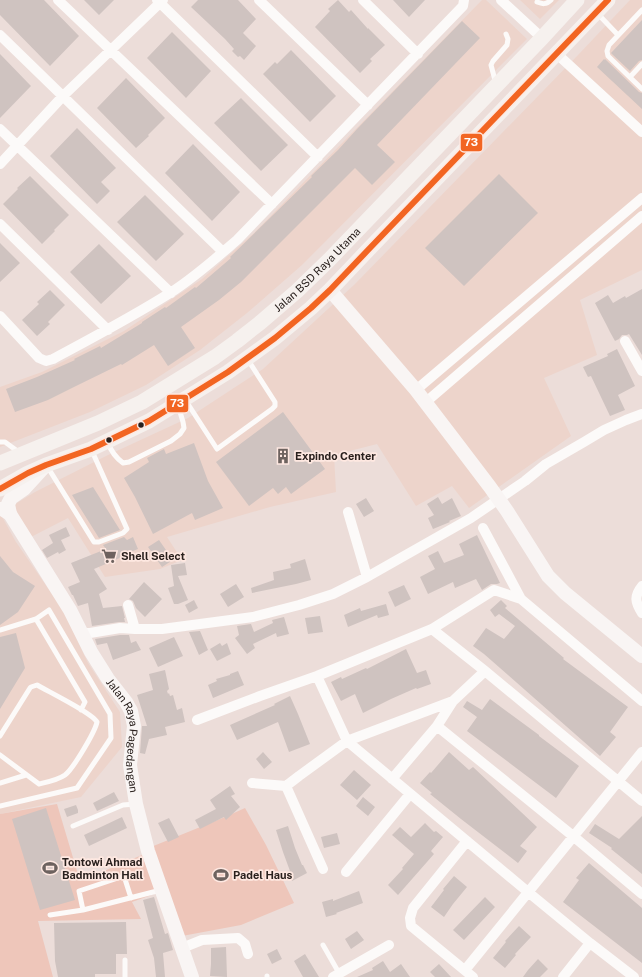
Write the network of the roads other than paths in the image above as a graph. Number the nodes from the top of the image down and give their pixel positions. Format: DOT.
graph roads {
  1 [pos="58,0"];
  2 [pos="259,0"];
  3 [pos="363,0"];
  4 [pos="464,0"];
  5 [pos="501,0"];
  6 [pos="551,0"];
  7 [pos="577,0"];
  8 [pos="608,0"];
  9 [pos="160,1"];
  10 [pos="537,2"];
  11 [pos="642,10"];
  12 [pos="596,13"];
  13 [pos="0,34"];
  14 [pos="506,34"];
  15 [pos="618,35"];
  16 [pos="542,38"];
  17 [pos="111,50"];
  18 [pos="418,54"];
  19 [pos="557,54"];
  20 [pos="642,64"];
  21 [pos="630,77"];
  22 [pos="496,86"];
  23 [pos="642,89"];
  24 [pos="63,96"];
  25 [pos="368,105"];
  26 [pos="0,129"];
  27 [pos="642,132"];
  28 [pos="17,146"];
  29 [pos="318,157"];
  30 [pos="0,164"];
  31 [pos="642,198"];
  32 [pos="272,204"];
  33 [pos="642,216"];
  34 [pos="0,224"];
  35 [pos="223,252"];
  36 [pos="330,290"];
  37 [pos="170,293"];
  38 [pos="0,316"];
  39 [pos="262,322"];
  40 [pos="108,330"];
  41 [pos="275,338"];
  42 [pos="625,341"];
  43 [pos="247,359"];
  44 [pos="642,371"];
  45 [pos="416,390"];
  46 [pos="181,401"];
  47 [pos="426,402"];
  48 [pos="642,414"];
  49 [pos="107,441"];
  50 [pos="0,442"];
  51 [pos="91,448"];
  52 [pos="21,454"];
  53 [pos="0,463"];
  54 [pos="46,465"];
  55 [pos="0,489"];
  56 [pos="5,512"];
  57 [pos="348,512"];
  58 [pos="483,528"];
  59 [pos="367,577"];
  60 [pos="642,586"];
  61 [pos="521,600"];
  62 [pos="128,604"];
  63 [pos="642,613"];
  64 [pos="36,619"];
  65 [pos="135,629"];
  66 [pos="432,629"];
  67 [pos="0,630"];
  68 [pos="82,633"];
  69 [pos="642,656"];
  70 [pos="485,671"];
  71 [pos="317,676"];
  72 [pos="453,701"];
  73 [pos="642,701"];
  74 [pos="81,710"];
  75 [pos="197,720"];
  76 [pos="437,726"];
  77 [pos="0,736"];
  78 [pos="347,741"];
  79 [pos="642,752"];
  80 [pos="0,755"];
  81 [pos="26,775"];
  82 [pos="392,778"];
  83 [pos="618,782"];
  84 [pos="0,783"];
  85 [pos="252,783"];
  86 [pos="286,786"];
  87 [pos="410,794"];
  88 [pos="642,801"];
  89 [pos="136,804"];
  90 [pos="0,806"];
  91 [pos="73,826"];
  92 [pos="573,836"];
  93 [pos="466,841"];
  94 [pos="323,869"];
  95 [pos="346,872"];
  96 [pos="162,889"];
  97 [pos="528,892"];
  98 [pos="642,894"];
  99 [pos="131,898"];
  100 [pos="83,910"];
  101 [pos="50,915"];
  102 [pos="590,943"];
  103 [pos="323,945"];
  104 [pos="389,945"];
  105 [pos="182,948"];
  106 [pos="248,954"];
  107 [pos="125,960"];
  108 [pos="465,970"];
  109 [pos="336,975"];
  110 [pos="125,977"];
  111 [pos="192,977"];
  112 [pos="474,977"];
  113 [pos="563,977"];
  114 [pos="634,977"];
  1 -- 17 [label="street"];
  2 -- 25 [label="street"];
  3 -- 18 [label="street"];
  4 -- 18 [label="street"];
  5 -- 16 [label="street"];
  6 -- 10 [label="lane"];
  7 -- 16 [label="main road, Jalan BSD Raya Utama"];
  8 -- 12 [label="main road, Jalan BSD Raya Utama"];
  9 -- 17 [label="street"];
  9 -- 29 [label="street"];
  11 -- 15 [label="lane"];
  12 -- 15 [label="lane"];
  12 -- 19 [label="main road, Jalan BSD Raya Utama"];
  13 -- 24 [label="street"];
  14 -- 22 [label="lane"];
  15 -- 21 [label="lane"];
  16 -- 22 [label="main road, Jalan BSD Raya Utama"];
  17 -- 24 [label="street"];
  17 -- 32 [label="street"];
  18 -- 25 [label="street"];
  19 -- 27 [label="street"];
  19 -- 36 [label="main road, Jalan BSD Raya Utama"];
  20 -- 21 [label="lane"];
  21 -- 23 [label="lane"];
  22 -- 39 [label="main road, Jalan BSD Raya Utama"];
  24 -- 28 [label="street"];
  24 -- 35 [label="street"];
  25 -- 29 [label="street"];
  26 -- 28 [label="street"];
  28 -- 30 [label="street"];
  28 -- 37 [label="street"];
  29 -- 32 [label="street"];
  31 -- 45 [label="street"];
  32 -- 35 [label="street"];
  33 -- 47 [label="street"];
  34 -- 40 [label="street"];
  35 -- 37 [label="street"];
  36 -- 41 [label="main road, Jalan BSD Raya Utama"];
  36 -- 45 [label="street"];
  37 -- 40 [label="street"];
  38 -- 40 [label="street"];
  39 -- 41 [label="main road"];
  39 -- 52 [label="main road, Jalan BSD Raya Utama"];
  41 -- 43 [label="main road, Jalan BSD Raya Utama"];
  42 -- 44 [label="street"];
  43 -- 46 [label="main road, Jalan BSD Raya Utama"];
  43 -- 46 [label="lane"];
  45 -- 47 [label="street"];
  46 -- 49 [label="main road, Jalan BSD Raya Utama"];
  46 -- 49 [label="lane"];
  47 -- 69 [label="street"];
  48 -- 59 [label="street"];
  49 -- 51 [label="main road, Jalan BSD Raya Utama"];
  50 -- 52 [label="lane"];
  51 -- 54 [label="main road, Jalan BSD Raya Utama"];
  51 -- 54 [label="lane"];
  52 -- 53 [label="main road, Jalan BSD Raya Utama"];
  54 -- 55 [label="main road, Jalan BSD Raya Utama"];
  54 -- 56 [label="street"];
  56 -- 68 [label="street, Jalan Raya Pagedangan"];
  57 -- 59 [label="street"];
  58 -- 61 [label="street"];
  59 -- 65 [label="street"];
  60 -- 63 [label="street"];
  61 -- 66 [label="street"];
  61 -- 73 [label="street"];
  62 -- 65 [label="street"];
  64 -- 67 [label="lane"];
  64 -- 74 [label="lane"];
  64 -- 90 [label="lane"];
  65 -- 68 [label="street"];
  66 -- 70 [label="street"];
  66 -- 71 [label="street"];
  68 -- 89 [label="street, Jalan Raya Pagedangan"];
  70 -- 72 [label="street"];
  70 -- 83 [label="street"];
  71 -- 75 [label="street"];
  71 -- 78 [label="street"];
  72 -- 76 [label="street"];
  72 -- 78 [label="street"];
  74 -- 77 [label="lane"];
  74 -- 81 [label="lane"];
  76 -- 82 [label="street"];
  76 -- 92 [label="street"];
  78 -- 82 [label="street"];
  78 -- 86 [label="street"];
  79 -- 83 [label="street"];
  80 -- 81 [label="lane"];
  81 -- 84 [label="lane"];
  82 -- 87 [label="street"];
  83 -- 88 [label="street"];
  83 -- 92 [label="street"];
  85 -- 86 [label="street"];
  86 -- 94 [label="street"];
  87 -- 93 [label="street"];
  87 -- 95 [label="street"];
  89 -- 91 [label="lane"];
  89 -- 96 [label="street, Jalan Raya Pagedangan"];
  92 -- 97 [label="street"];
  92 -- 98 [label="street"];
  93 -- 97 [label="street"];
  93 -- 108 [label="street"];
  96 -- 99 [label="lane"];
  96 -- 105 [label="street, Jalan Raya Pagedangan"];
  97 -- 102 [label="street"];
  97 -- 108 [label="street"];
  99 -- 100 [label="lane"];
  99 -- 100 [label="lane"];
  100 -- 101 [label="lane"];
  102 -- 113 [label="street"];
  102 -- 114 [label="street"];
  103 -- 109 [label="lane"];
  104 -- 109 [label="street"];
  105 -- 106 [label="street"];
  105 -- 111 [label="street, Jalan Raya Pagedangan"];
  107 -- 110 [label="lane"];
  108 -- 112 [label="street"];
}
